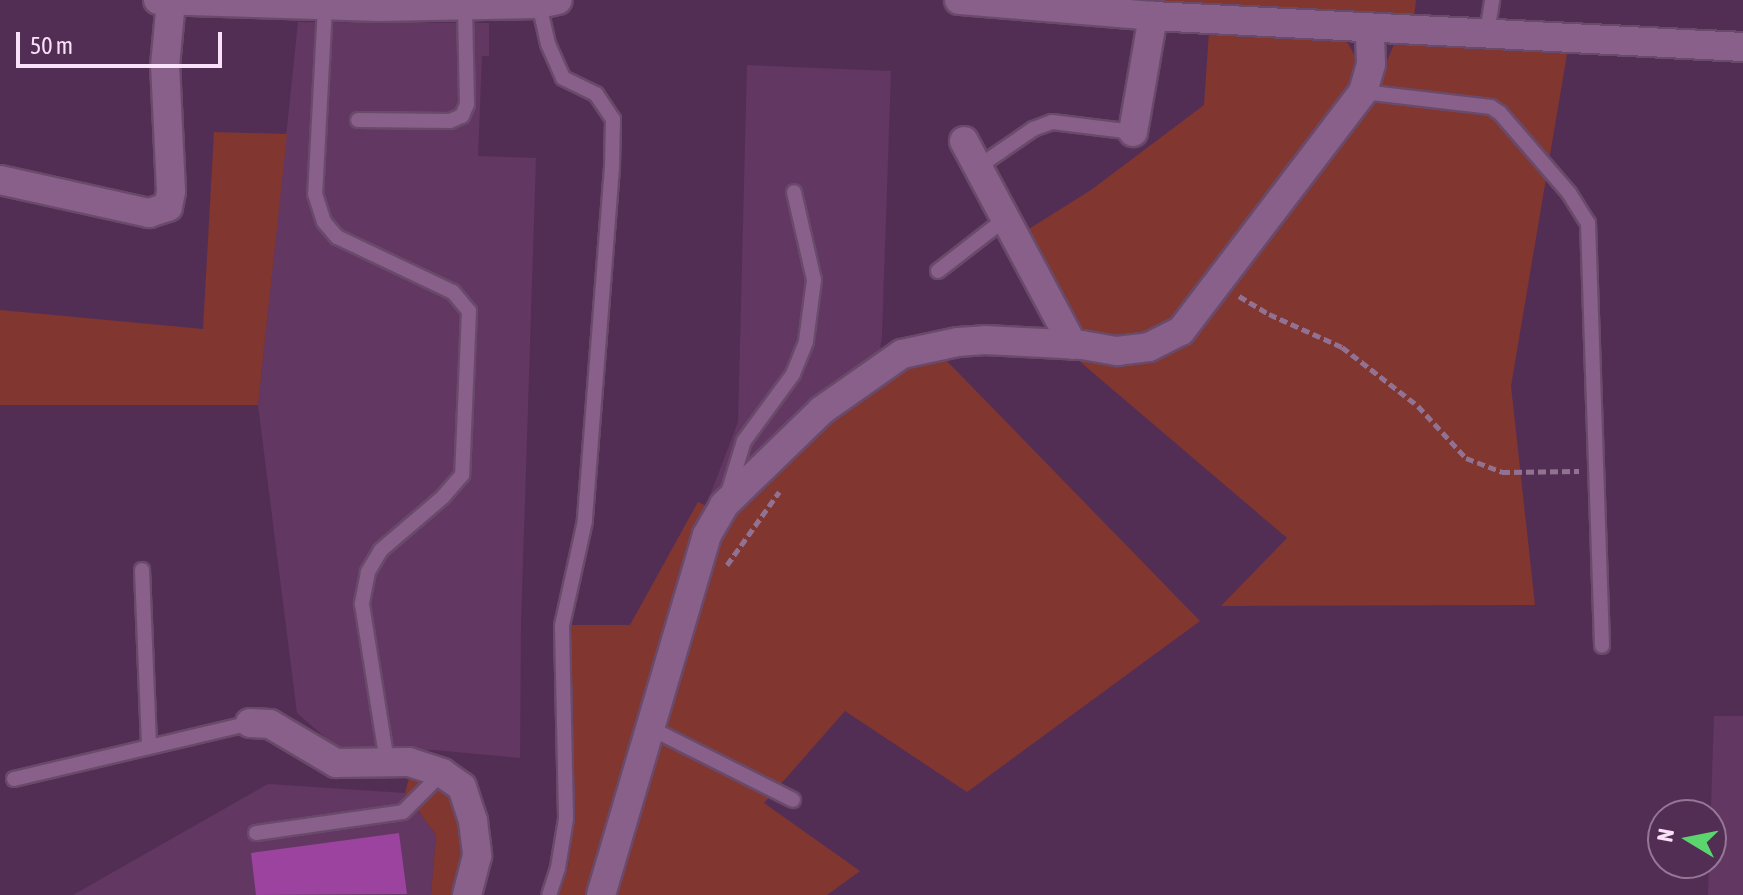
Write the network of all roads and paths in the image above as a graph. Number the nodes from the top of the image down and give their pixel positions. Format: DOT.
graph roads {
  1 [pos="158,0"];
  2 [pos="959,0"];
  3 [pos="1492,0"];
  4 [pos="171,1"];
  5 [pos="548,2"];
  6 [pos="1002,2"];
  7 [pos="325,6"];
  8 [pos="465,6"];
  9 [pos="1153,16"];
  10 [pos="1370,27"];
  11 [pos="1487,33"];
  12 [pos="1743,47"];
  13 [pos="1363,92"];
  14 [pos="358,120"];
  15 [pos="1133,132"];
  16 [pos="964,141"];
  17 [pos="978,167"];
  18 [pos="0,180"];
  19 [pos="794,192"];
  20 [pos="1005,219"];
  21 [pos="938,271"];
  22 [pos="1218,283"];
  23 [pos="1073,345"];
  24 [pos="1596,471"];
  25 [pos="785,481"];
  26 [pos="724,505"];
  27 [pos="142,570"];
  28 [pos="719,573"];
  29 [pos="1602,646"];
  30 [pos="250,723"];
  31 [pos="650,728"];
  32 [pos="149,747"];
  33 [pos="387,762"];
  34 [pos="442,773"];
  35 [pos="14,779"];
  36 [pos="793,800"];
  37 [pos="256,833"];
  38 [pos="467,895"];
  39 [pos="549,895"];
  40 [pos="601,895"];
  1 -- 4 [label="street"];
  2 -- 6 [label="street"];
  3 -- 11 [label="lane"];
  4 -- 7 [label="street"];
  4 -- 18 [label="street"];
  5 -- 8 [label="street"];
  5 -- 39 [label="lane"];
  6 -- 9 [label="street"];
  7 -- 8 [label="street"];
  7 -- 33 [label="lane"];
  8 -- 14 [label="lane"];
  9 -- 10 [label="street"];
  9 -- 15 [label="street"];
  10 -- 11 [label="street"];
  10 -- 13 [label="street"];
  11 -- 12 [label="street"];
  13 -- 22 [label="street"];
  13 -- 24 [label="lane"];
  15 -- 17 [label="lane"];
  16 -- 17 [label="street"];
  17 -- 20 [label="street"];
  19 -- 26 [label="lane"];
  20 -- 21 [label="lane"];
  20 -- 23 [label="street"];
  22 -- 23 [label="street"];
  22 -- 24 [label="path"];
  23 -- 26 [label="street"];
  24 -- 29 [label="lane"];
  25 -- 28 [label="path"];
  26 -- 31 [label="street"];
  27 -- 32 [label="lane"];
  30 -- 32 [label="lane"];
  30 -- 33 [label="street"];
  31 -- 36 [label="lane"];
  31 -- 40 [label="street"];
  32 -- 35 [label="lane"];
  33 -- 34 [label="street"];
  34 -- 37 [label="lane"];
  34 -- 38 [label="street"];
}
